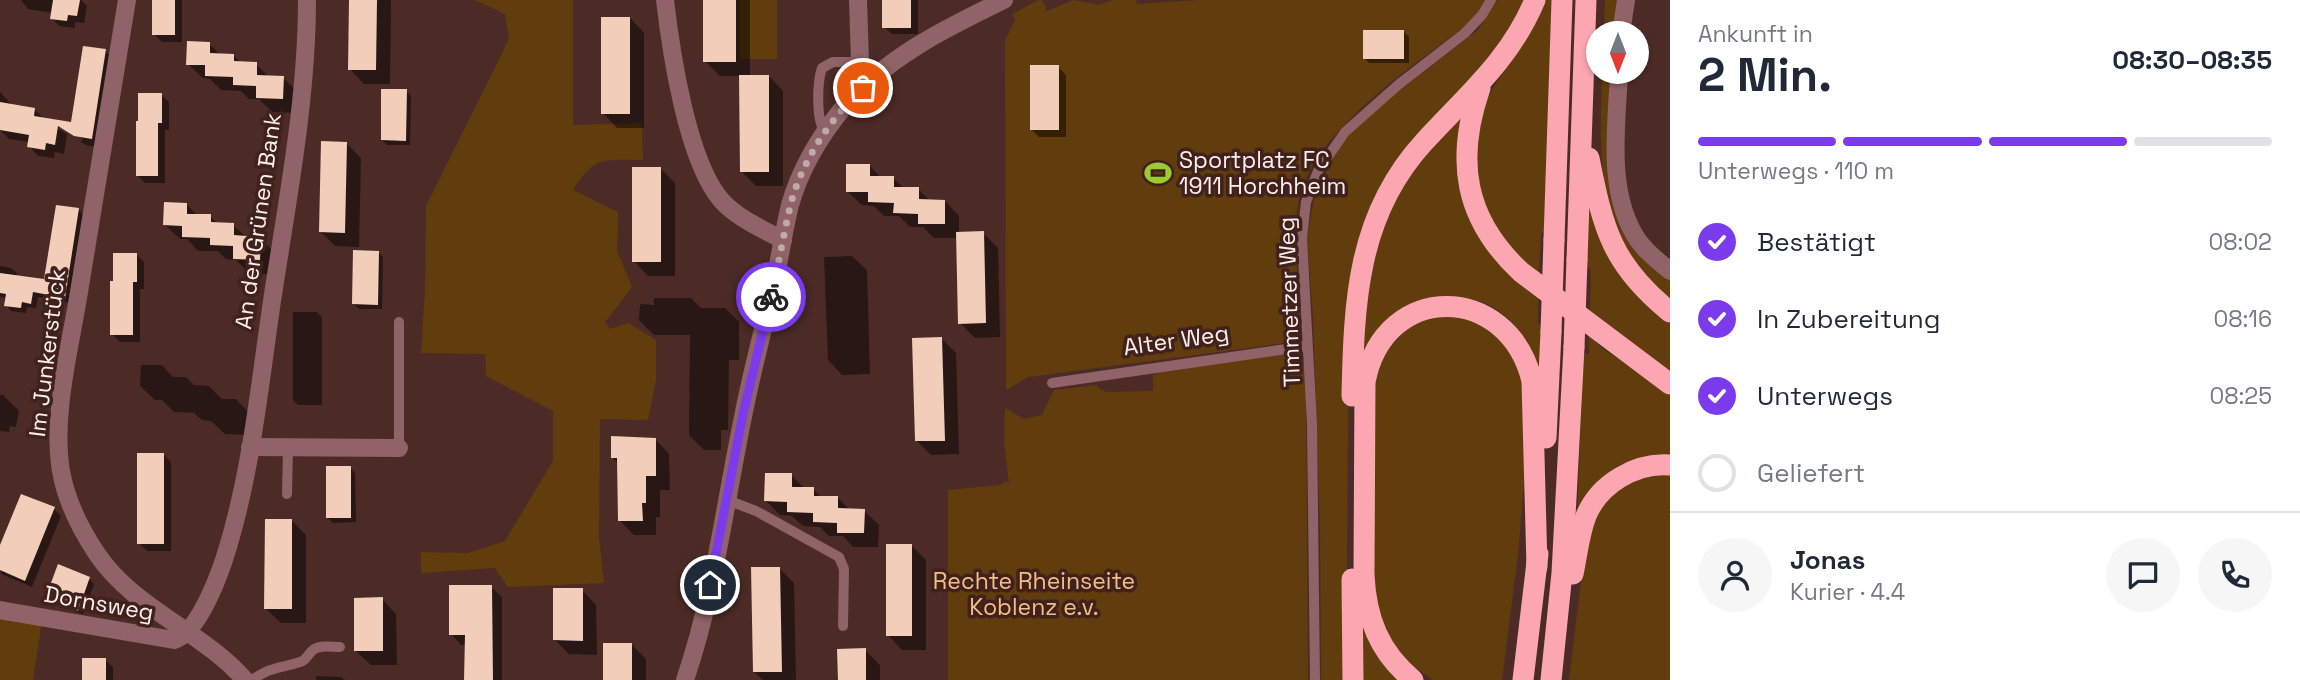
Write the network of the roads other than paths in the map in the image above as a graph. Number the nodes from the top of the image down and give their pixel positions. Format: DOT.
graph roads {
  1 [pos="127,0"];
  2 [pos="307,0"];
  3 [pos="665,0"];
  4 [pos="858,0"];
  5 [pos="1004,0"];
  6 [pos="1491,0"];
  7 [pos="1535,0"];
  8 [pos="1562,0"];
  9 [pos="1586,0"];
  10 [pos="1626,0"];
  11 [pos="1623,21"];
  12 [pos="860,62"];
  13 [pos="872,80"];
  14 [pos="1482,82"];
  15 [pos="1619,84"];
  16 [pos="1582,122"];
  17 [pos="825,132"];
  18 [pos="783,240"];
  19 [pos="1662,256"];
  20 [pos="1670,271"];
  21 [pos="1670,312"];
  22 [pos="399,322"];
  23 [pos="1307,346"];
  24 [pos="1052,383"];
  25 [pos="1670,384"];
  26 [pos="250,447"];
  27 [pos="288,447"];
  28 [pos="399,448"];
  29 [pos="1670,465"];
  30 [pos="287,494"];
  31 [pos="727,500"];
  32 [pos="1536,567"];
  33 [pos="0,610"];
  34 [pos="843,626"];
  35 [pos="186,632"];
  36 [pos="340,647"];
  37 [pos="1552,673"];
  38 [pos="245,680"];
  39 [pos="252,680"];
  40 [pos="685,680"];
  41 [pos="1315,680"];
  42 [pos="1353,680"];
  43 [pos="1413,680"];
  44 [pos="1523,680"];
  1 -- 35 [label="street, Im Junkerstück"];
  2 -- 26 [label="street, An der Grünen Bank"];
  3 -- 18 [label="street"];
  4 -- 12 [label="street"];
  5 -- 13 [label="street"];
  6 -- 23 [label="lane, Timmetzer Weg"];
  7 -- 14 [label="highway"];
  8 -- 32 [label="highway, bridge"];
  9 -- 16 [label="highway"];
  10 -- 11 [label="street"];
  12 -- 13 [label="street"];
  12 -- 17 [label="lane"];
  13 -- 17 [label="street"];
  14 -- 25 [label="highway"];
  14 -- 42 [label="highway"];
  15 -- 19 [label="street"];
  16 -- 21 [label="highway"];
  16 -- 37 [label="highway, bridge"];
  17 -- 18 [label="street"];
  18 -- 31 [label="street"];
  19 -- 20 [label="street"];
  22 -- 28 [label="lane"];
  23 -- 24 [label="lane, Alter Weg"];
  23 -- 41 [label="lane, Timmetzer Weg"];
  26 -- 27 [label="street"];
  26 -- 35 [label="street, An der Grünen Bank"];
  27 -- 28 [label="street"];
  27 -- 30 [label="lane"];
  29 -- 37 [label="highway"];
  31 -- 34 [label="lane"];
  31 -- 40 [label="street"];
  32 -- 43 [label="highway"];
  32 -- 44 [label="highway"];
  33 -- 35 [label="street, Dornsweg"];
  35 -- 38 [label="street, Im Junkerstück"];
  36 -- 39 [label="lane"];
}
